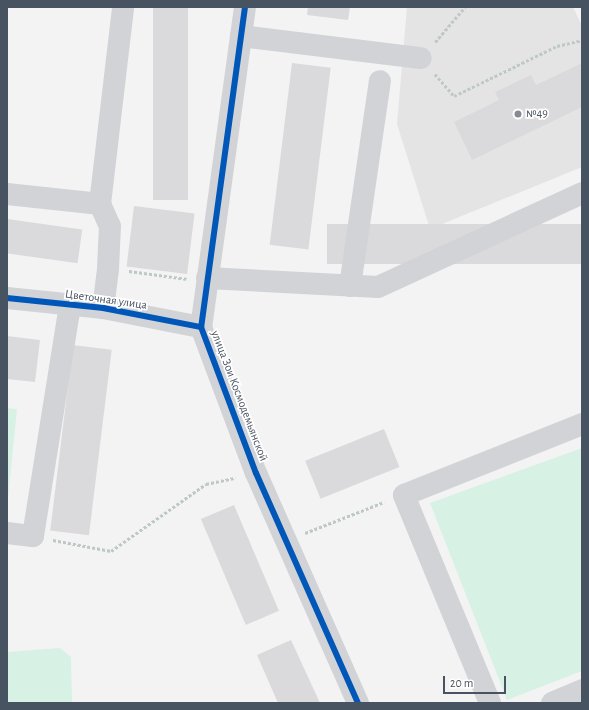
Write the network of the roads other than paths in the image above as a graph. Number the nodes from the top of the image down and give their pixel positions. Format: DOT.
graph roads {
  1 [pos="122,7"];
  2 [pos="245,7"];
  3 [pos="241,36"];
  4 [pos="421,58"];
  5 [pos="380,81"];
  6 [pos="582,193"];
  7 [pos="7,194"];
  8 [pos="100,204"];
  9 [pos="201,279"];
  10 [pos="350,286"];
  11 [pos="7,298"];
  12 [pos="70,306"];
  13 [pos="103,308"];
  14 [pos="201,327"];
  15 [pos="582,424"];
  16 [pos="7,533"];
  17 [pos="582,690"];
  18 [pos="358,703"];
  19 [pos="490,703"];
  20 [pos="552,703"];
  1 -- 8 [label="street"];
  2 -- 3 [label="street, улица Зои Космодемьянской"];
  3 -- 4 [label="street"];
  3 -- 9 [label="street, улица Зои Космодемьянской"];
  5 -- 10 [label="street"];
  6 -- 10 [label="street"];
  7 -- 8 [label="street"];
  8 -- 13 [label="street"];
  9 -- 10 [label="street"];
  9 -- 14 [label="street, улица Зои Космодемьянской"];
  11 -- 12 [label="street, Цветочная улица"];
  12 -- 13 [label="street, Цветочная улица"];
  12 -- 16 [label="street"];
  13 -- 14 [label="street, Цветочная улица"];
  14 -- 18 [label="street, улица Зои Космодемьянской"];
  15 -- 19 [label="street"];
  17 -- 20 [label="street"];
}
